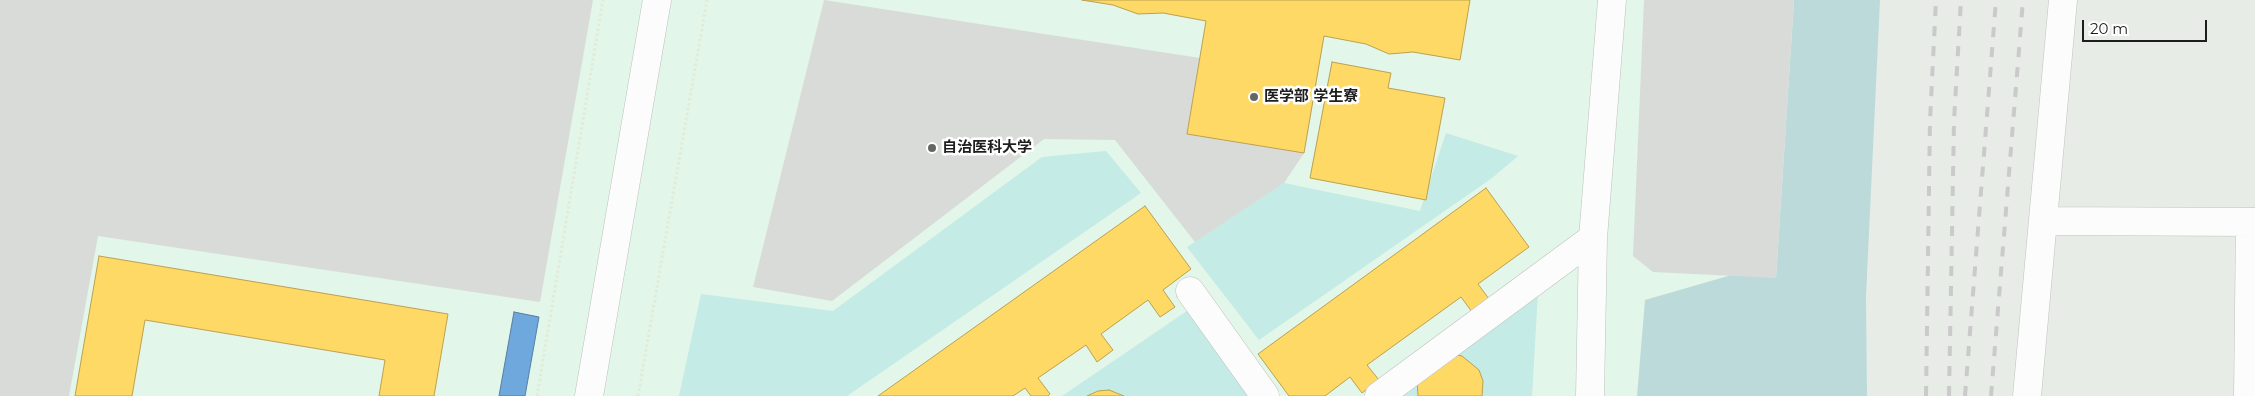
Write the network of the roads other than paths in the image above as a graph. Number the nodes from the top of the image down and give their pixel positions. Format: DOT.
graph roads {
  1 [pos="657,0"];
  2 [pos="1612,0"];
  3 [pos="2063,0"];
  4 [pos="2043,221"];
  5 [pos="2252,222"];
  6 [pos="1593,238"];
  7 [pos="1190,292"];
  8 [pos="589,396"];
  9 [pos="1265,396"];
  10 [pos="1379,396"];
  11 [pos="1590,396"];
  12 [pos="2028,396"];
  13 [pos="2248,396"];
  1 -- 8 [label="street"];
  2 -- 6 [label="street"];
  3 -- 4 [label="street"];
  4 -- 5 [label="street"];
  4 -- 12 [label="street"];
  5 -- 13 [label="street"];
  6 -- 10 [label="street"];
  6 -- 11 [label="street"];
  7 -- 9 [label="street"];
}
